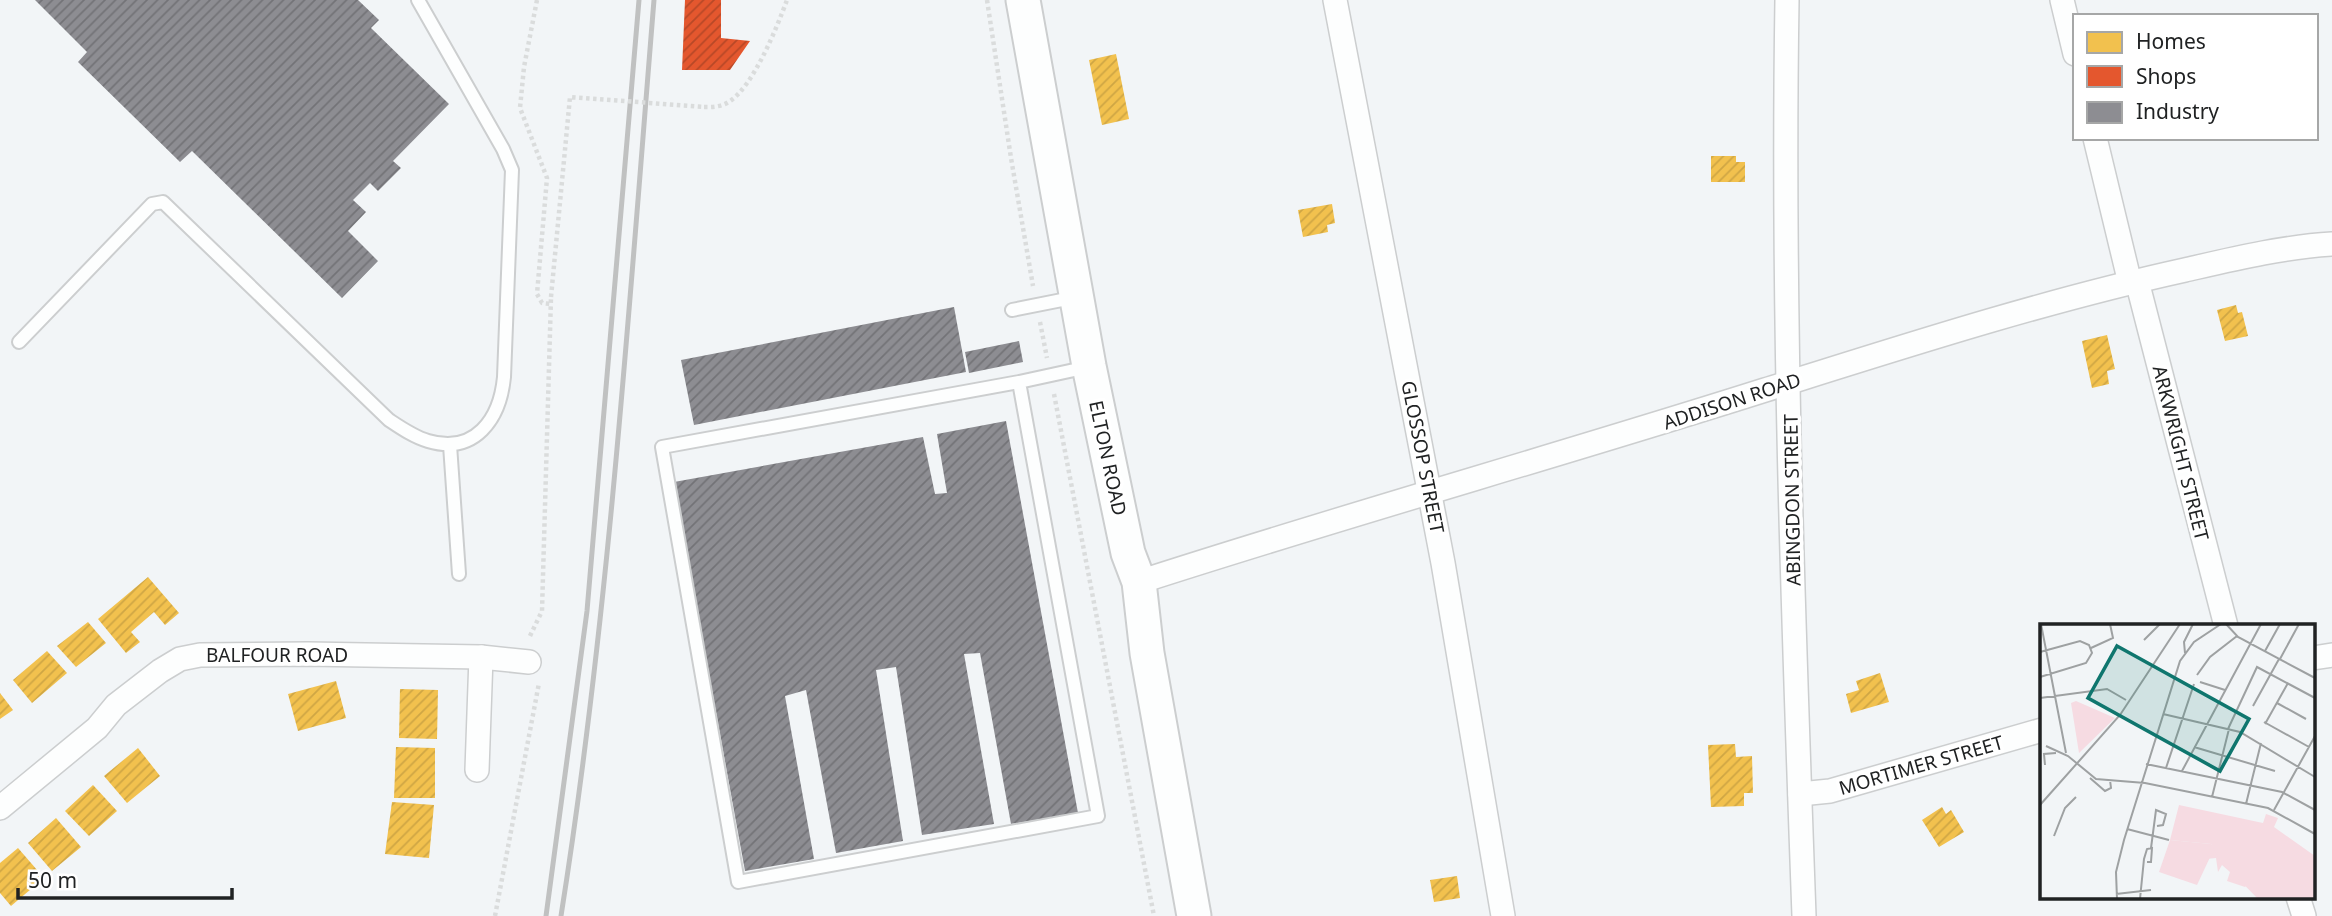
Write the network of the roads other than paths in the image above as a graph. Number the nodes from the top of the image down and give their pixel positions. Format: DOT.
graph roads {
  1 [pos="418,0"];
  2 [pos="1023,0"];
  3 [pos="1335,0"];
  4 [pos="1787,0"];
  5 [pos="2062,0"];
  6 [pos="2073,46"];
  7 [pos="2096,140"];
  8 [pos="2332,244"];
  9 [pos="2134,282"];
  10 [pos="1077,297"];
  11 [pos="1012,310"];
  12 [pos="19,341"];
  13 [pos="1089,366"];
  14 [pos="1019,382"];
  15 [pos="1789,383"];
  16 [pos="450,445"];
  17 [pos="1430,494"];
  18 [pos="459,574"];
  19 [pos="1139,582"];
  20 [pos="2226,624"];
  21 [pos="2332,655"];
  22 [pos="481,657"];
  23 [pos="2314,658"];
  24 [pos="534,671"];
  25 [pos="2040,731"];
  26 [pos="477,770"];
  27 [pos="1800,794"];
  28 [pos="0,808"];
  29 [pos="2298,898"];
  30 [pos="1191,915"];
  31 [pos="1503,916"];
  32 [pos="1804,916"];
  33 [pos="2304,916"];
  1 -- 16 [label="lane"];
  2 -- 10 [label="street, ELTON ROAD"];
  3 -- 17 [label="street, GLOSSOP STREET"];
  4 -- 15 [label="street, ABINGDON STREET"];
  5 -- 6 [label="street"];
  7 -- 9 [label="street, ARKWRIGHT STREET"];
  8 -- 9 [label="street, ADDISON ROAD"];
  9 -- 15 [label="street, ADDISON ROAD"];
  9 -- 20 [label="street, ARKWRIGHT STREET"];
  10 -- 11 [label="lane"];
  10 -- 13 [label="street, ELTON ROAD"];
  12 -- 16 [label="lane"];
  13 -- 14 [label="lane"];
  13 -- 19 [label="street, ELTON ROAD"];
  14 -- 14 [label="lane"];
  15 -- 17 [label="street, ADDISON ROAD"];
  15 -- 27 [label="street, ABINGDON STREET"];
  16 -- 18 [label="lane"];
  17 -- 19 [label="street, ADDISON ROAD"];
  17 -- 31 [label="street, GLOSSOP STREET"];
  19 -- 30 [label="street, ELTON ROAD"];
  21 -- 23 [label="street"];
  22 -- 24 [label="street, BALFOUR ROAD"];
  22 -- 26 [label="street"];
  22 -- 28 [label="street, BALFOUR ROAD"];
  25 -- 27 [label="street, MORTIMER STREET"];
  27 -- 32 [label="street, ABINGDON STREET"];
  29 -- 33 [label="street"];
}
